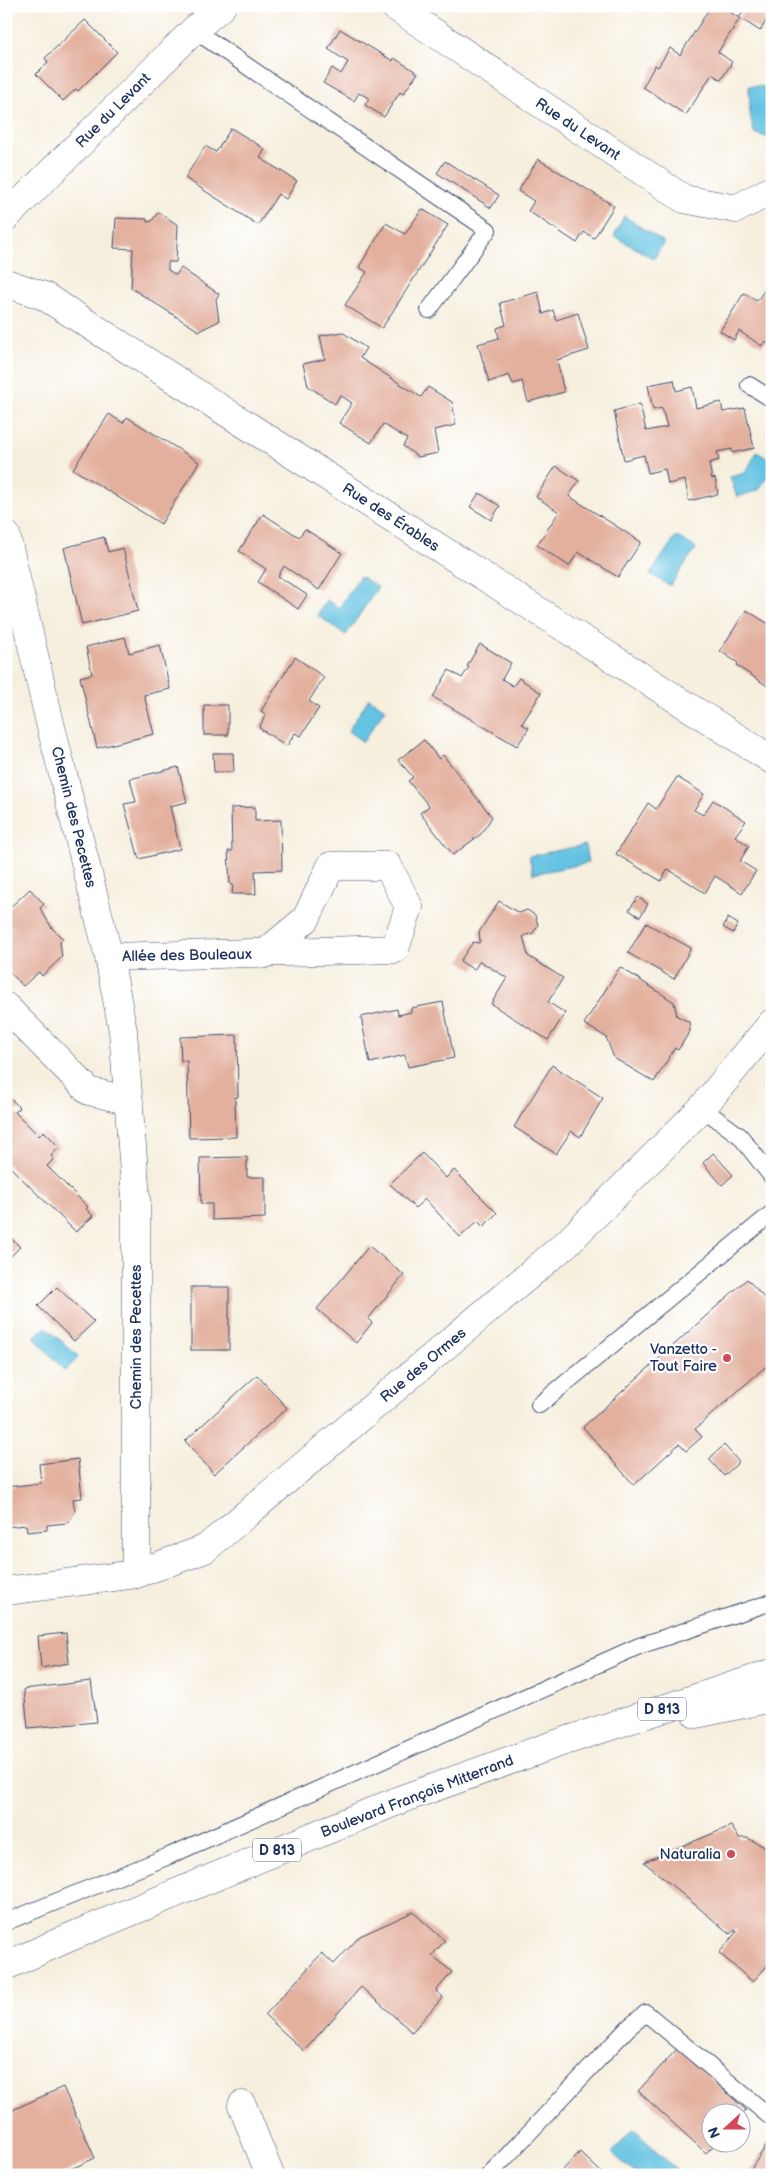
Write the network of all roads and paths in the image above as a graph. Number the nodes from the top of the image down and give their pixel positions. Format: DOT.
graph roads {
  1 [pos="222,6"];
  2 [pos="394,6"];
  3 [pos="194,30"];
  4 [pos="772,190"];
  5 [pos="6,216"];
  6 [pos="6,283"];
  7 [pos="429,310"];
  8 [pos="749,385"];
  9 [pos="772,399"];
  10 [pos="6,535"];
  11 [pos="772,760"];
  12 [pos="264,954"];
  13 [pos="109,957"];
  14 [pos="6,1007"];
  15 [pos="772,1023"];
  16 [pos="129,1101"];
  17 [pos="702,1108"];
  18 [pos="772,1177"];
  19 [pos="772,1213"];
  20 [pos="539,1405"];
  21 [pos="136,1574"];
  22 [pos="6,1591"];
  23 [pos="772,1602"];
  24 [pos="772,1673"];
  25 [pos="772,1698"];
  26 [pos="552,1745"];
  27 [pos="6,1922"];
  28 [pos="6,1966"];
  29 [pos="242,2105"];
  30 [pos="768,2115"];
  31 [pos="270,2175"];
  32 [pos="490,2175"];
  1 -- 3 [label="street, Rue du Levant"];
  2 -- 4 [label="street, Rue du Levant"];
  3 -- 5 [label="street, Rue du Levant"];
  3 -- 7 [label="lane"];
  6 -- 11 [label="street, Rue des Érables"];
  8 -- 9 [label="lane"];
  10 -- 13 [label="street, Chemin des Pecettes"];
  12 -- 12 [label="street, Allée des Bouleaux"];
  12 -- 13 [label="street, Allée des Bouleaux"];
  13 -- 16 [label="street, Chemin des Pecettes"];
  14 -- 16 [label="street"];
  15 -- 17 [label="street, Rue des Ormes"];
  16 -- 21 [label="street, Chemin des Pecettes"];
  17 -- 18 [label="lane"];
  17 -- 21 [label="street, Rue des Ormes"];
  19 -- 20 [label="lane"];
  21 -- 22 [label="street, Rue des Ormes"];
  23 -- 27 [label="lane"];
  24 -- 26 [label="street, Boulevard François Mitterrand / D 813"];
  25 -- 26 [label="street, Boulevard François Mitterrand / D 813"];
  26 -- 28 [label="street, Boulevard François Mitterrand / D 813"];
  29 -- 31 [label="street"];
  30 -- 32 [label="lane"];
}
